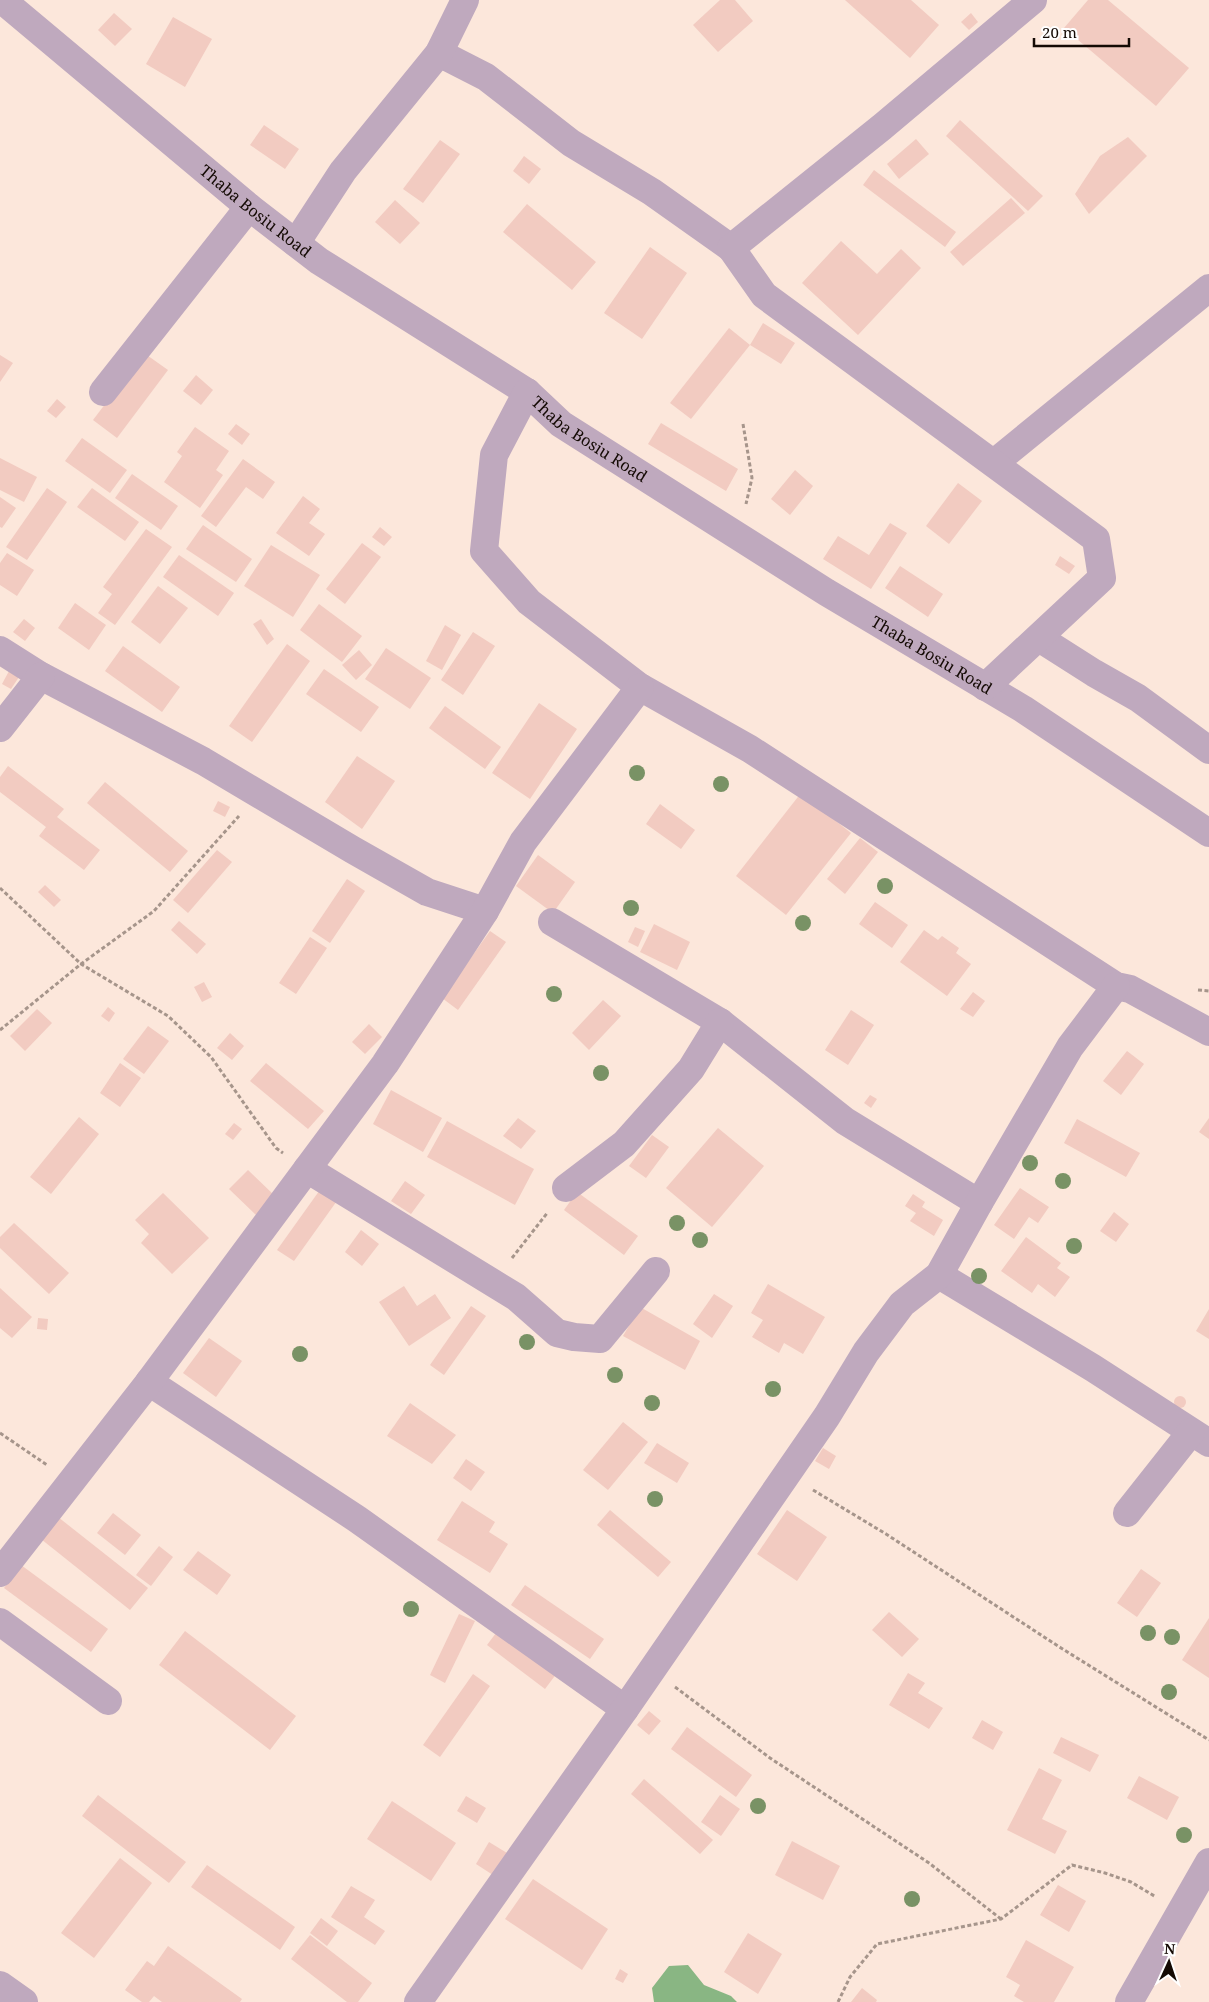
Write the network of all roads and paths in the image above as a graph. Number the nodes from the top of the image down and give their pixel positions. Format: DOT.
graph roads {
  1 [pos="2,0"];
  2 [pos="466,0"];
  3 [pos="1033,0"];
  4 [pos="439,53"];
  5 [pos="249,207"];
  6 [pos="296,244"];
  7 [pos="731,248"];
  8 [pos="1209,288"];
  9 [pos="103,392"];
  10 [pos="527,392"];
  11 [pos="743,424"];
  12 [pos="994,463"];
  13 [pos="739,537"];
  14 [pos="1039,638"];
  15 [pos="0,650"];
  16 [pos="40,676"];
  17 [pos="640,687"];
  18 [pos="985,687"];
  19 [pos="0,728"];
  20 [pos="1209,750"];
  21 [pos="258,795"];
  22 [pos="1209,833"];
  23 [pos="0,888"];
  24 [pos="485,911"];
  25 [pos="552,922"];
  26 [pos="81,964"];
  27 [pos="1116,986"];
  28 [pos="720,1022"];
  29 [pos="0,1030"];
  30 [pos="1209,1032"];
  31 [pos="307,1169"];
  32 [pos="566,1188"];
  33 [pos="979,1203"];
  34 [pos="656,1271"];
  35 [pos="939,1275"];
  36 [pos="493,1283"];
  37 [pos="149,1382"];
  38 [pos="0,1433"];
  39 [pos="1200,1437"];
  40 [pos="787,1474"];
  41 [pos="71,1481"];
  42 [pos="1127,1513"];
  43 [pos="0,1574"];
  44 [pos="0,1622"];
  45 [pos="652,1670"];
  46 [pos="108,1701"];
  47 [pos="625,1708"];
  48 [pos="1209,1740"];
  49 [pos="1209,1862"];
  50 [pos="1180,1912"];
  51 [pos="1001,1919"];
  52 [pos="0,1985"];
  53 [pos="24,2002"];
  54 [pos="418,2002"];
  55 [pos="838,2002"];
  56 [pos="1129,2002"];
  1 -- 5 [label="street, Thaba Bosiu Road"];
  2 -- 4 [label="street"];
  3 -- 7 [label="street"];
  4 -- 6 [label="street"];
  4 -- 7 [label="street"];
  5 -- 6 [label="street, Thaba Bosiu Road"];
  5 -- 9 [label="street"];
  6 -- 10 [label="street, Thaba Bosiu Road"];
  7 -- 12 [label="street"];
  8 -- 12 [label="street"];
  10 -- 13 [label="street, Thaba Bosiu Road"];
  10 -- 17 [label="street"];
  11 -- 13 [label="path"];
  12 -- 14 [label="street"];
  13 -- 18 [label="street, Thaba Bosiu Road"];
  14 -- 18 [label="street"];
  14 -- 20 [label="street"];
  15 -- 16 [label="street"];
  16 -- 19 [label="street"];
  16 -- 21 [label="street"];
  17 -- 24 [label="street"];
  17 -- 27 [label="street"];
  18 -- 22 [label="street, Thaba Bosiu Road"];
  21 -- 24 [label="street"];
  21 -- 26 [label="path"];
  23 -- 26 [label="path"];
  24 -- 31 [label="street"];
  25 -- 28 [label="street"];
  26 -- 29 [label="path"];
  26 -- 31 [label="path"];
  27 -- 30 [label="street"];
  27 -- 33 [label="street"];
  28 -- 32 [label="street"];
  28 -- 33 [label="street"];
  31 -- 36 [label="street"];
  31 -- 37 [label="street"];
  32 -- 36 [label="path"];
  33 -- 35 [label="street"];
  34 -- 36 [label="street"];
  35 -- 39 [label="street"];
  35 -- 40 [label="street"];
  37 -- 41 [label="street"];
  37 -- 47 [label="street"];
  38 -- 41 [label="path"];
  39 -- 42 [label="street"];
  40 -- 45 [label="street"];
  40 -- 48 [label="path"];
  41 -- 43 [label="street"];
  44 -- 46 [label="street"];
  45 -- 47 [label="street"];
  45 -- 51 [label="path"];
  47 -- 54 [label="street"];
  49 -- 50 [label="street"];
  50 -- 51 [label="path"];
  50 -- 56 [label="street"];
  51 -- 55 [label="path"];
  52 -- 53 [label="street"];
}
